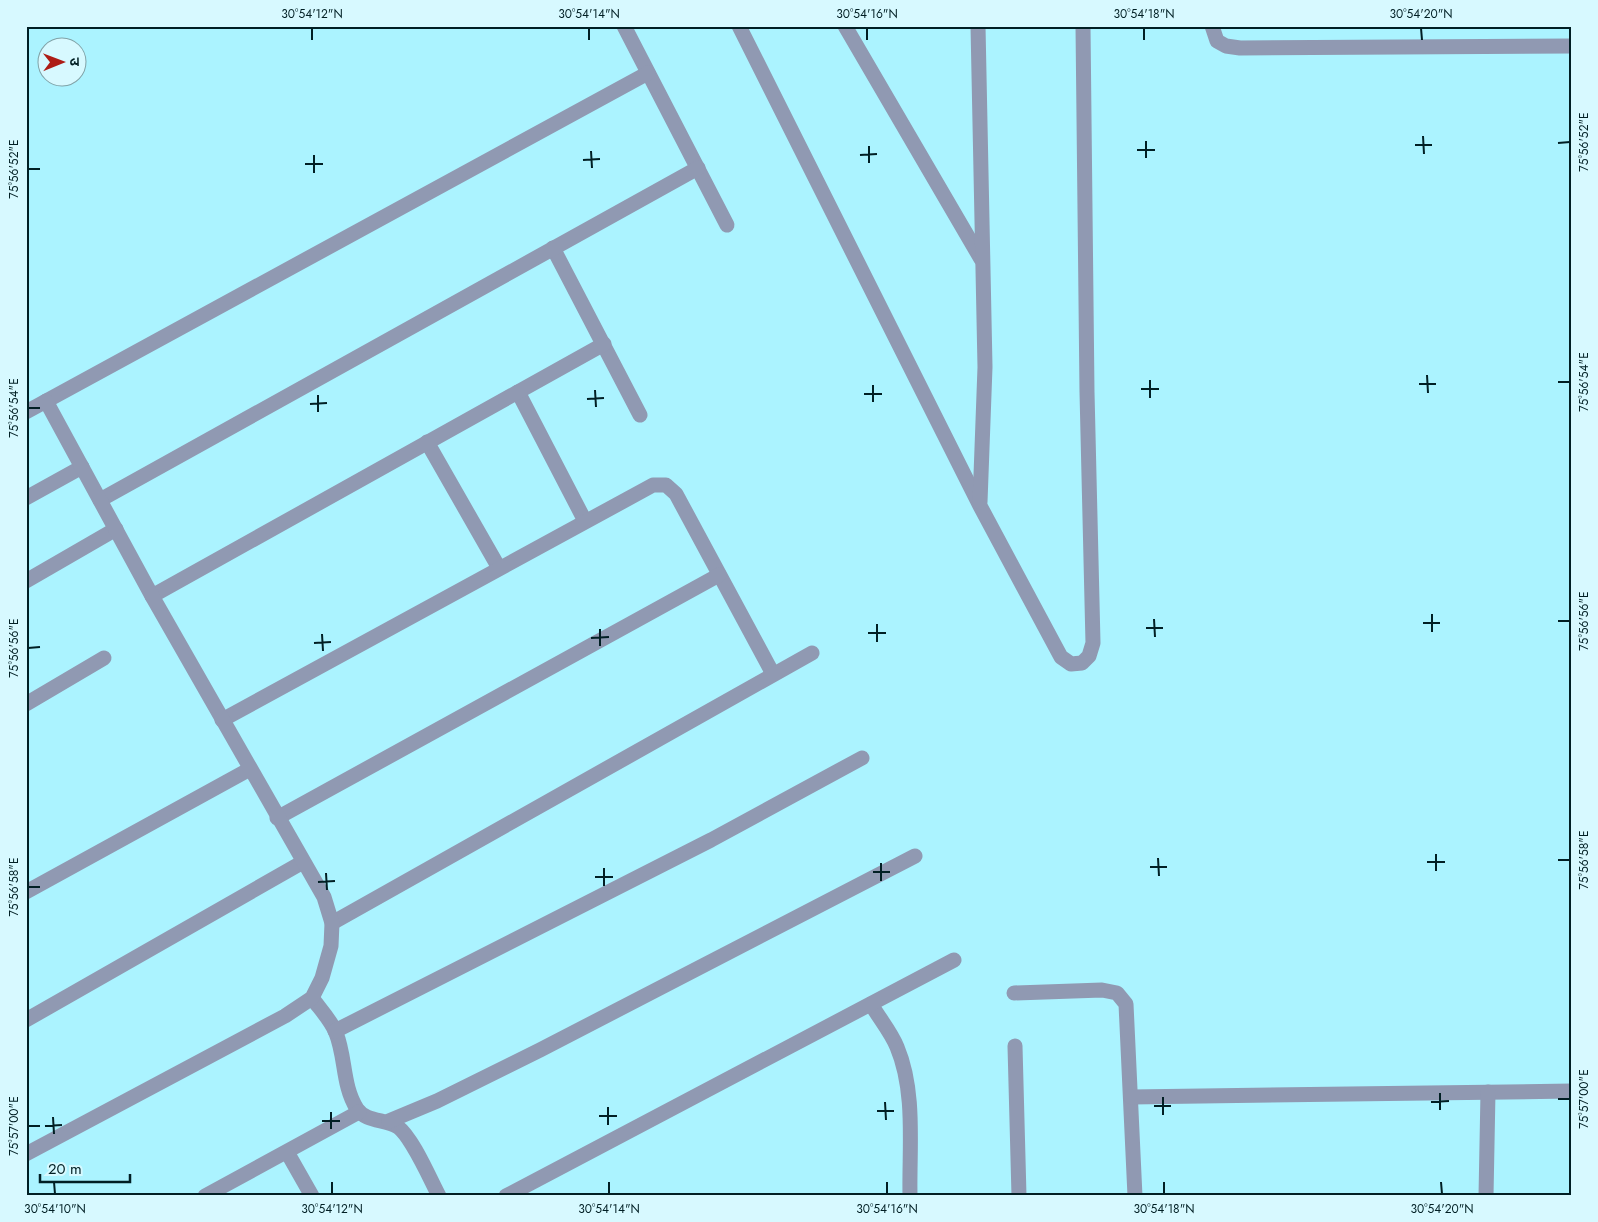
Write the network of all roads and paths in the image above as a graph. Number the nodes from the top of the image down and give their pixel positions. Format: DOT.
graph roads {
  1 [pos="624,26"];
  2 [pos="739,26"];
  3 [pos="845,26"];
  4 [pos="978,26"];
  5 [pos="1083,26"];
  6 [pos="1212,26"];
  7 [pos="1572,46"];
  8 [pos="648,73"];
  9 [pos="698,168"];
  10 [pos="727,225"];
  11 [pos="553,248"];
  12 [pos="982,261"];
  13 [pos="604,344"];
  14 [pos="518,392"];
  15 [pos="46,401"];
  16 [pos="26,412"];
  17 [pos="640,415"];
  18 [pos="427,442"];
  19 [pos="82,467"];
  20 [pos="26,498"];
  21 [pos="100,500"];
  22 [pos="980,504"];
  23 [pos="585,521"];
  24 [pos="116,530"];
  25 [pos="499,568"];
  26 [pos="719,575"];
  27 [pos="26,580"];
  28 [pos="152,596"];
  29 [pos="812,652"];
  30 [pos="104,658"];
  31 [pos="773,674"];
  32 [pos="26,704"];
  33 [pos="222,720"];
  34 [pos="862,758"];
  35 [pos="250,769"];
  36 [pos="277,818"];
  37 [pos="915,856"];
  38 [pos="303,862"];
  39 [pos="26,892"];
  40 [pos="332,923"];
  41 [pos="954,960"];
  42 [pos="1014,992"];
  43 [pos="312,998"];
  44 [pos="871,1004"];
  45 [pos="26,1020"];
  46 [pos="335,1031"];
  47 [pos="1015,1046"];
  48 [pos="1572,1091"];
  49 [pos="1488,1092"];
  50 [pos="1131,1097"];
  51 [pos="359,1112"];
  52 [pos="389,1122"];
  53 [pos="287,1152"];
  54 [pos="26,1154"];
  55 [pos="205,1196"];
  56 [pos="312,1196"];
  57 [pos="439,1196"];
  58 [pos="506,1196"];
  59 [pos="910,1196"];
  60 [pos="1019,1196"];
  61 [pos="1135,1196"];
  62 [pos="1486,1196"];
  1 -- 8 [label="street"];
  2 -- 22 [label="street"];
  3 -- 12 [label="street"];
  4 -- 12 [label="street"];
  5 -- 22 [label="street"];
  6 -- 7 [label="street"];
  8 -- 9 [label="street"];
  8 -- 15 [label="street"];
  9 -- 10 [label="street"];
  9 -- 11 [label="street"];
  11 -- 13 [label="street"];
  11 -- 21 [label="street"];
  12 -- 22 [label="street"];
  13 -- 14 [label="street"];
  13 -- 17 [label="street"];
  14 -- 18 [label="street"];
  14 -- 23 [label="street"];
  15 -- 16 [label="street"];
  15 -- 19 [label="street"];
  18 -- 25 [label="street"];
  18 -- 28 [label="street"];
  19 -- 20 [label="street"];
  19 -- 21 [label="street"];
  21 -- 24 [label="street"];
  23 -- 25 [label="street"];
  23 -- 26 [label="street"];
  24 -- 27 [label="street"];
  24 -- 28 [label="street"];
  25 -- 33 [label="street"];
  26 -- 31 [label="street"];
  26 -- 36 [label="street"];
  28 -- 33 [label="street"];
  29 -- 31 [label="street"];
  30 -- 32 [label="street"];
  31 -- 40 [label="street"];
  33 -- 35 [label="street"];
  34 -- 46 [label="street"];
  35 -- 36 [label="street"];
  35 -- 39 [label="street"];
  36 -- 38 [label="street"];
  37 -- 52 [label="street"];
  38 -- 40 [label="street"];
  38 -- 45 [label="street"];
  40 -- 43 [label="street"];
  41 -- 44 [label="street"];
  42 -- 50 [label="street"];
  43 -- 46 [label="street"];
  43 -- 54 [label="street"];
  44 -- 58 [label="street"];
  44 -- 59 [label="street"];
  46 -- 51 [label="street"];
  47 -- 60 [label="street"];
  48 -- 49 [label="street"];
  49 -- 50 [label="street"];
  49 -- 62 [label="street"];
  50 -- 61 [label="street"];
  51 -- 52 [label="street"];
  51 -- 53 [label="street"];
  52 -- 57 [label="street"];
  53 -- 55 [label="street"];
  53 -- 56 [label="street"];
}
